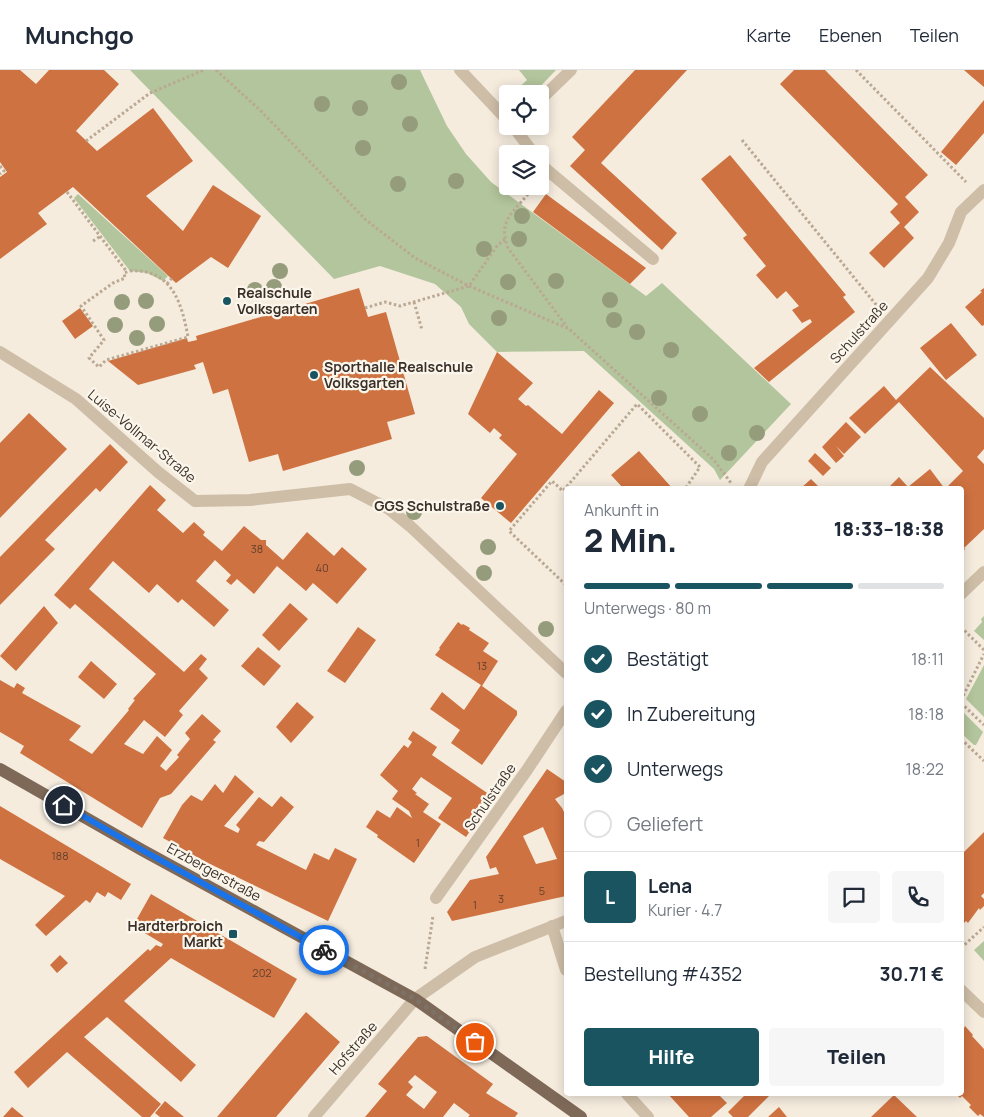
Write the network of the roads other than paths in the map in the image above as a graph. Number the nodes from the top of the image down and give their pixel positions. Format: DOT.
graph roads {
  1 [pos="460,70"];
  2 [pos="571,70"];
  3 [pos="549,91"];
  4 [pos="499,111"];
  5 [pos="549,171"];
  6 [pos="981,193"];
  7 [pos="653,258"];
  8 [pos="0,352"];
  9 [pos="750,486"];
  10 [pos="984,572"];
  11 [pos="964,591"];
  12 [pos="564,672"];
  13 [pos="564,714"];
  14 [pos="0,769"];
  15 [pos="436,898"];
  16 [pos="564,922"];
  17 [pos="552,926"];
  18 [pos="564,964"];
  19 [pos="964,993"];
  20 [pos="415,999"];
  21 [pos="984,1012"];
  22 [pos="629,1096"];
  23 [pos="314,1117"];
  24 [pos="581,1117"];
  25 [pos="648,1117"];
  1 -- 4 [label="street"];
  2 -- 3 [label="street"];
  5 -- 7 [label="street"];
  6 -- 9 [label="street, Schulstraße"];
  8 -- 12 [label="street, Luise-Vollmar-Straße"];
  10 -- 11 [label="street"];
  13 -- 15 [label="street, Schulstraße"];
  14 -- 20 [label="main road, Erzbergerstraße"];
  16 -- 17 [label="street, Hofstraße"];
  17 -- 18 [label="street"];
  17 -- 20 [label="street, Hofstraße"];
  19 -- 21 [label="street"];
  20 -- 23 [label="street, Hofstraße"];
  20 -- 24 [label="main road, Erzbergerstraße"];
  22 -- 25 [label="street"];
}
